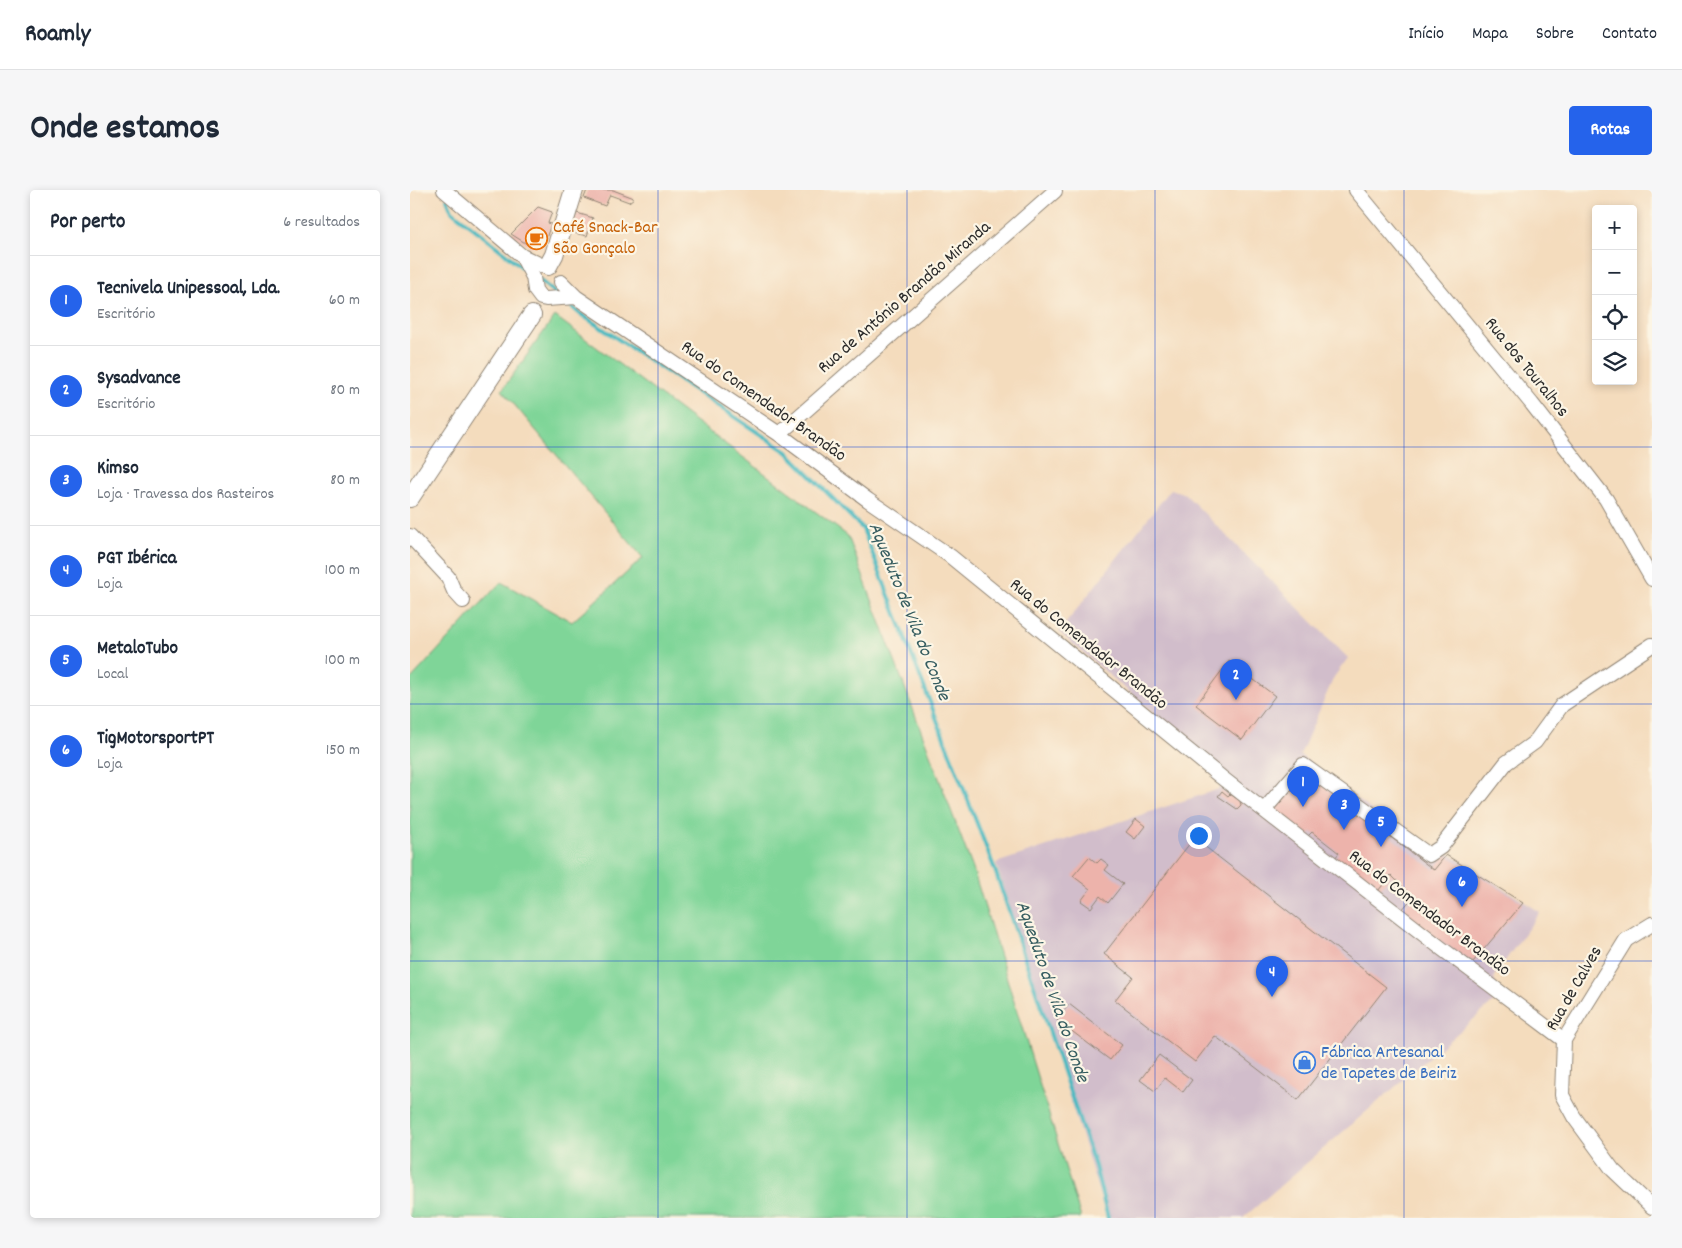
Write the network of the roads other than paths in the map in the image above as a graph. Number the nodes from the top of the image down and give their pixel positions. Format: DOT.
graph roads {
  1 [pos="444,190"];
  2 [pos="574,190"];
  3 [pos="1055,190"];
  4 [pos="1356,190"];
  5 [pos="522,256"];
  6 [pos="546,266"];
  7 [pos="533,277"];
  8 [pos="561,282"];
  9 [pos="576,297"];
  10 [pos="545,298"];
  11 [pos="532,315"];
  12 [pos="779,434"];
  13 [pos="410,498"];
  14 [pos="410,536"];
  15 [pos="1652,579"];
  16 [pos="463,601"];
  17 [pos="1652,645"];
  18 [pos="1264,810"];
  19 [pos="1651,920"];
  20 [pos="1564,1040"];
  21 [pos="1652,1207"];
  1 -- 5 [label="street"];
  2 -- 6 [label="street"];
  3 -- 12 [label="street, Rua de António Brandão Miranda"];
  4 -- 15 [label="street, Rua dos Touralhos"];
  5 -- 6 [label="street"];
  5 -- 7 [label="street"];
  6 -- 7 [label="street"];
  6 -- 8 [label="street"];
  7 -- 10 [label="street"];
  8 -- 9 [label="street, Rua do Comendador Brandão"];
  8 -- 10 [label="street"];
  9 -- 10 [label="street"];
  9 -- 12 [label="street, Rua do Comendador Brandão"];
  10 -- 11 [label="street"];
  11 -- 13 [label="street"];
  12 -- 18 [label="street, Rua do Comendador Brandão"];
  14 -- 16 [label="street"];
  17 -- 18 [label="street"];
  18 -- 20 [label="street, Rua do Comendador Brandão"];
  19 -- 20 [label="street, Rua de Calves"];
  20 -- 21 [label="street, Rua de Calves"];
}
